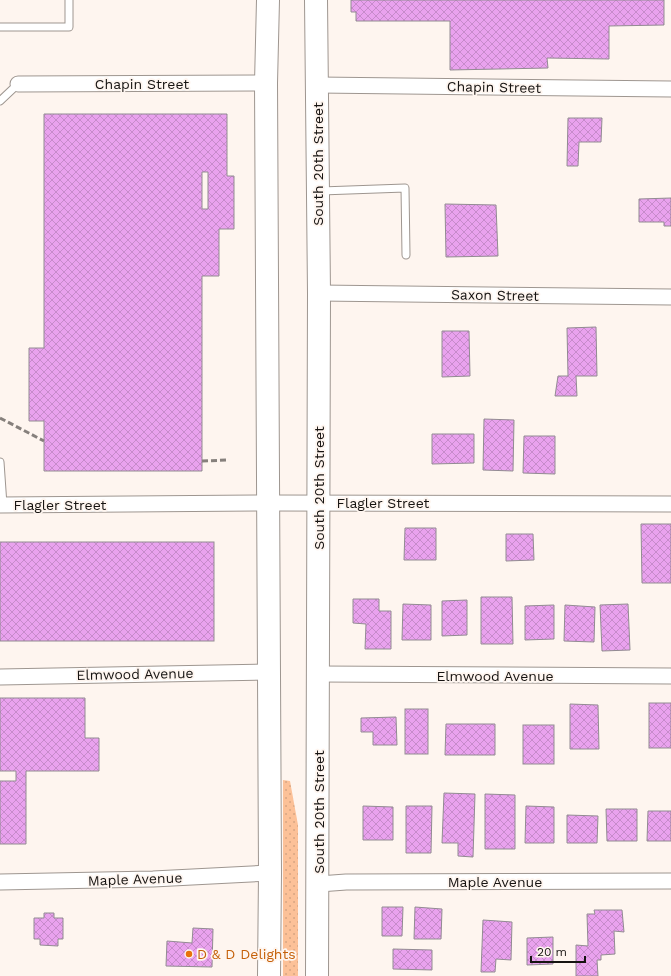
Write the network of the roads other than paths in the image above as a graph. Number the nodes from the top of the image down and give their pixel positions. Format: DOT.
graph roads {
  1 [pos="69,0"];
  2 [pos="268,0"];
  3 [pos="316,0"];
  4 [pos="0,27"];
  5 [pos="266,83"];
  6 [pos="18,84"];
  7 [pos="318,85"];
  8 [pos="671,89"];
  9 [pos="0,100"];
  10 [pos="318,191"];
  11 [pos="406,255"];
  12 [pos="319,294"];
  13 [pos="671,297"];
  14 [pos="0,462"];
  15 [pos="270,503"];
  16 [pos="319,503"];
  17 [pos="671,504"];
  18 [pos="2,505"];
  19 [pos="270,672"];
  20 [pos="319,674"];
  21 [pos="671,676"];
  22 [pos="0,677"];
  23 [pos="270,873"];
  24 [pos="671,881"];
  25 [pos="0,882"];
  26 [pos="319,884"];
  27 [pos="269,976"];
  28 [pos="317,976"];
  1 -- 4 [label="lane"];
  2 -- 5 [label="main road"];
  3 -- 7 [label="main road, South 20th Street"];
  5 -- 6 [label="street, Chapin Street"];
  5 -- 15 [label="main road"];
  6 -- 9 [label="lane"];
  7 -- 8 [label="street, Chapin Street"];
  7 -- 10 [label="main road, South 20th Street"];
  10 -- 11 [label="lane"];
  10 -- 12 [label="main road, South 20th Street"];
  12 -- 13 [label="street, Saxon Street"];
  12 -- 16 [label="main road, South 20th Street"];
  14 -- 18 [label="lane"];
  15 -- 16 [label="street, Flagler Street"];
  15 -- 18 [label="street, Flagler Street"];
  15 -- 19 [label="main road"];
  16 -- 17 [label="street, Flagler Street"];
  16 -- 20 [label="main road, South 20th Street"];
  19 -- 22 [label="street, Elmwood Avenue"];
  19 -- 23 [label="main road"];
  20 -- 21 [label="street, Elmwood Avenue"];
  20 -- 26 [label="main road, South 20th Street"];
  23 -- 25 [label="street, Maple Avenue"];
  23 -- 27 [label="main road"];
  24 -- 26 [label="street, Maple Avenue"];
  26 -- 28 [label="main road, South 20th Street"];
}
